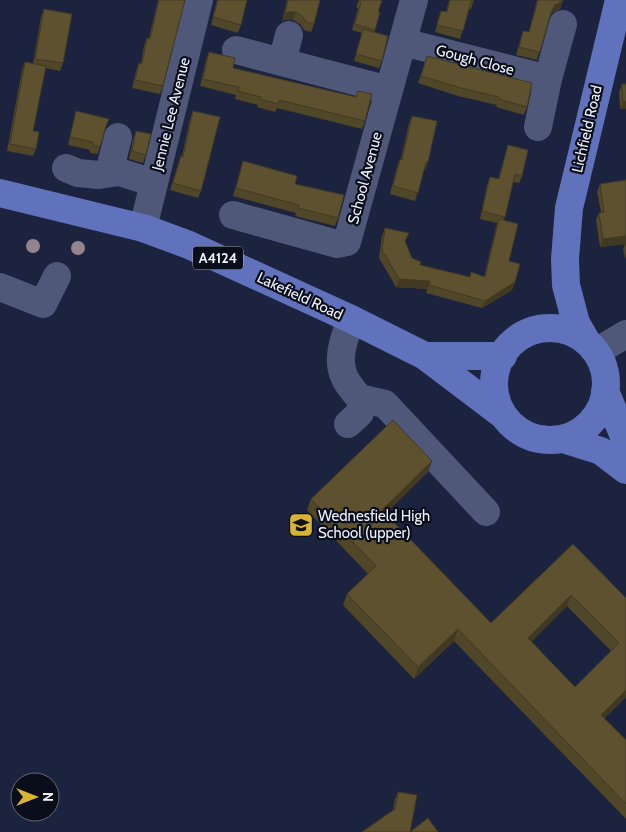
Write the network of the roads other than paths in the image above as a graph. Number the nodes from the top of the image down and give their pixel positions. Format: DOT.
graph roads {
  1 [pos="199,0"];
  2 [pos="414,0"];
  3 [pos="619,0"];
  4 [pos="563,24"];
  5 [pos="289,34"];
  6 [pos="403,42"];
  7 [pos="236,50"];
  8 [pos="282,62"];
  9 [pos="548,79"];
  10 [pos="389,90"];
  11 [pos="538,128"];
  12 [pos="118,137"];
  13 [pos="66,168"];
  14 [pos="109,173"];
  15 [pos="154,183"];
  16 [pos="0,193"];
  17 [pos="233,215"];
  18 [pos="143,228"];
  19 [pos="565,259"];
  20 [pos="57,276"];
  21 [pos="0,287"];
  22 [pos="350,318"];
  23 [pos="536,330"];
  24 [pos="626,334"];
  25 [pos="592,347"];
  26 [pos="425,356"];
  27 [pos="503,356"];
  28 [pos="605,391"];
  29 [pos="359,398"];
  30 [pos="503,415"];
  31 [pos="348,424"];
  32 [pos="563,439"];
  33 [pos="626,442"];
  34 [pos="626,470"];
  35 [pos="486,512"];
  1 -- 15 [label="street, Jennie Lee Avenue"];
  2 -- 6 [label="street, School Avenue"];
  3 -- 19 [label="main road, Lichfield Road"];
  4 -- 9 [label="street"];
  5 -- 8 [label="street"];
  6 -- 9 [label="street, Gough Close"];
  6 -- 10 [label="street, School Avenue"];
  7 -- 8 [label="street"];
  8 -- 10 [label="street"];
  9 -- 11 [label="street"];
  10 -- 17 [label="street, School Avenue"];
  12 -- 14 [label="street"];
  13 -- 14 [label="street"];
  14 -- 15 [label="street"];
  15 -- 18 [label="street, Jennie Lee Avenue"];
  16 -- 18 [label="main road, Lakefield Road / A4124"];
  18 -- 22 [label="main road, Lakefield Road / A4124"];
  19 -- 23 [label="main road, Lichfield Road"];
  19 -- 25 [label="main road, Lichfield Road"];
  20 -- 21 [label="street"];
  22 -- 26 [label="main road, Lakefield Road / A4124"];
  22 -- 29 [label="street"];
  23 -- 25 [label="main road"];
  23 -- 27 [label="main road"];
  24 -- 25 [label="street"];
  25 -- 28 [label="main road, A4124"];
  26 -- 27 [label="main road, Lakefield Road / A4124"];
  26 -- 30 [label="main road, Lakefield Road / A4124"];
  27 -- 30 [label="main road"];
  28 -- 32 [label="main road, A4124"];
  28 -- 33 [label="main road, A4124"];
  29 -- 31 [label="street"];
  29 -- 35 [label="street"];
  30 -- 32 [label="main road, A4124"];
  32 -- 34 [label="main road, A4124"];
}
